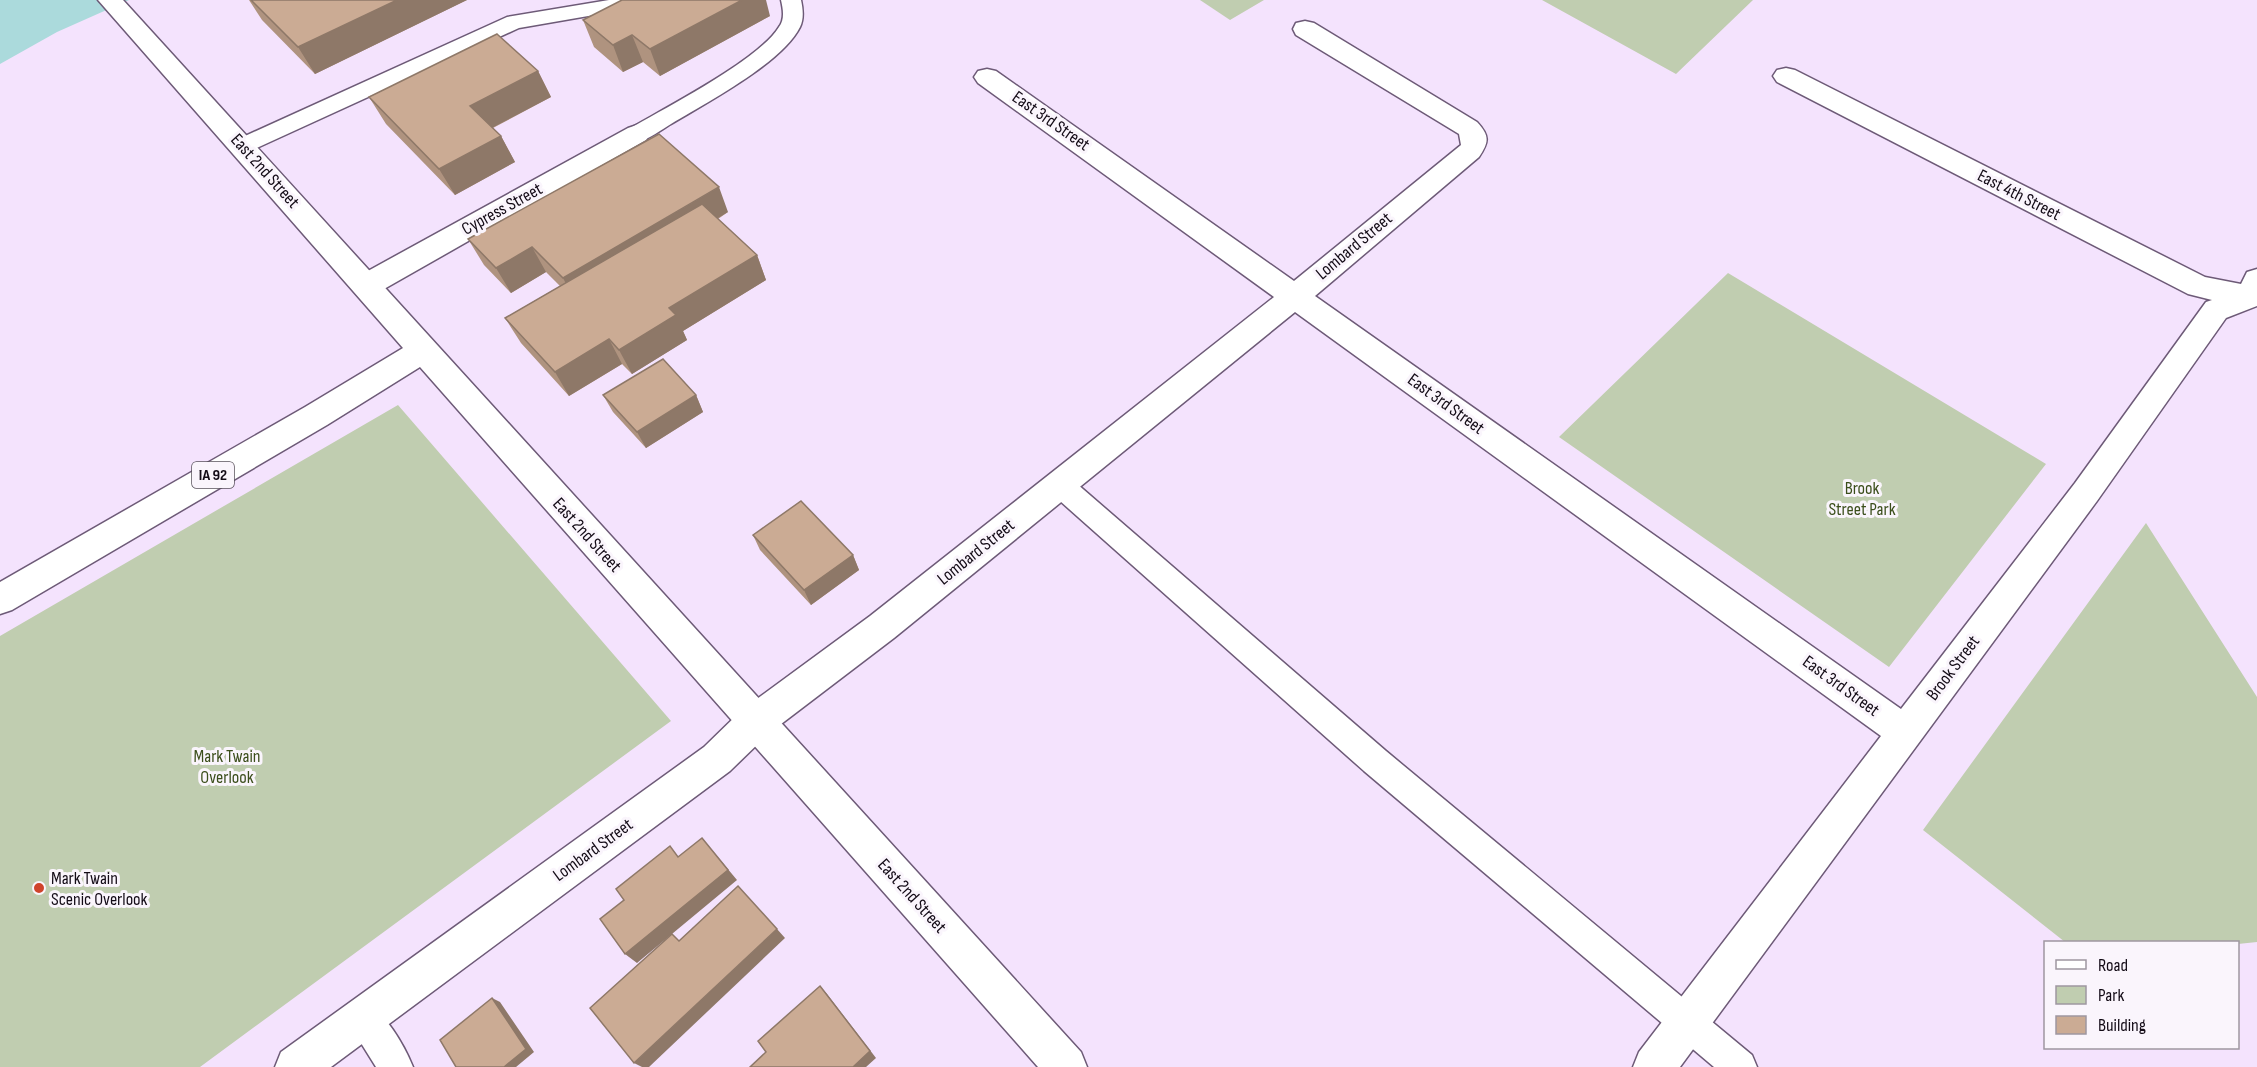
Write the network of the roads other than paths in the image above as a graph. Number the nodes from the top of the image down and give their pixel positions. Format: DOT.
graph roads {
  1 [pos="110,0"];
  2 [pos="646,0"];
  3 [pos="791,0"];
  4 [pos="1305,29"];
  5 [pos="987,76"];
  6 [pos="1786,76"];
  7 [pos="637,134"];
  8 [pos="242,146"];
  9 [pos="367,285"];
  10 [pos="2255,291"];
  11 [pos="1296,295"];
  12 [pos="425,349"];
  13 [pos="1060,485"];
  14 [pos="0,599"];
  15 [pos="755,722"];
  16 [pos="1904,732"];
  17 [pos="363,1019"];
  18 [pos="1687,1022"];
  19 [pos="296,1067"];
  20 [pos="396,1067"];
  21 [pos="1066,1067"];
  22 [pos="1654,1067"];
  23 [pos="1740,1067"];
  1 -- 8 [label="street, East 2nd Street"];
  2 -- 8 [label="lane"];
  3 -- 7 [label="lane"];
  4 -- 11 [label="street, Lombard Street"];
  5 -- 11 [label="street, East 3rd Street"];
  6 -- 10 [label="street, East 4th Street"];
  7 -- 9 [label="street, Cypress Street"];
  8 -- 9 [label="street, East 2nd Street"];
  9 -- 12 [label="street, East 2nd Street"];
  10 -- 16 [label="street, Brook Street"];
  11 -- 13 [label="street, Lombard Street"];
  11 -- 16 [label="street, East 3rd Street"];
  12 -- 14 [label="street, IA 92"];
  12 -- 15 [label="street, East 2nd Street"];
  13 -- 15 [label="street, Lombard Street"];
  13 -- 18 [label="lane"];
  15 -- 17 [label="street, Lombard Street"];
  15 -- 21 [label="street, East 2nd Street"];
  16 -- 18 [label="street, Brook Street"];
  17 -- 19 [label="street, Lombard Street"];
  17 -- 20 [label="lane"];
  18 -- 22 [label="street, Brook Street"];
  18 -- 23 [label="lane"];
}
